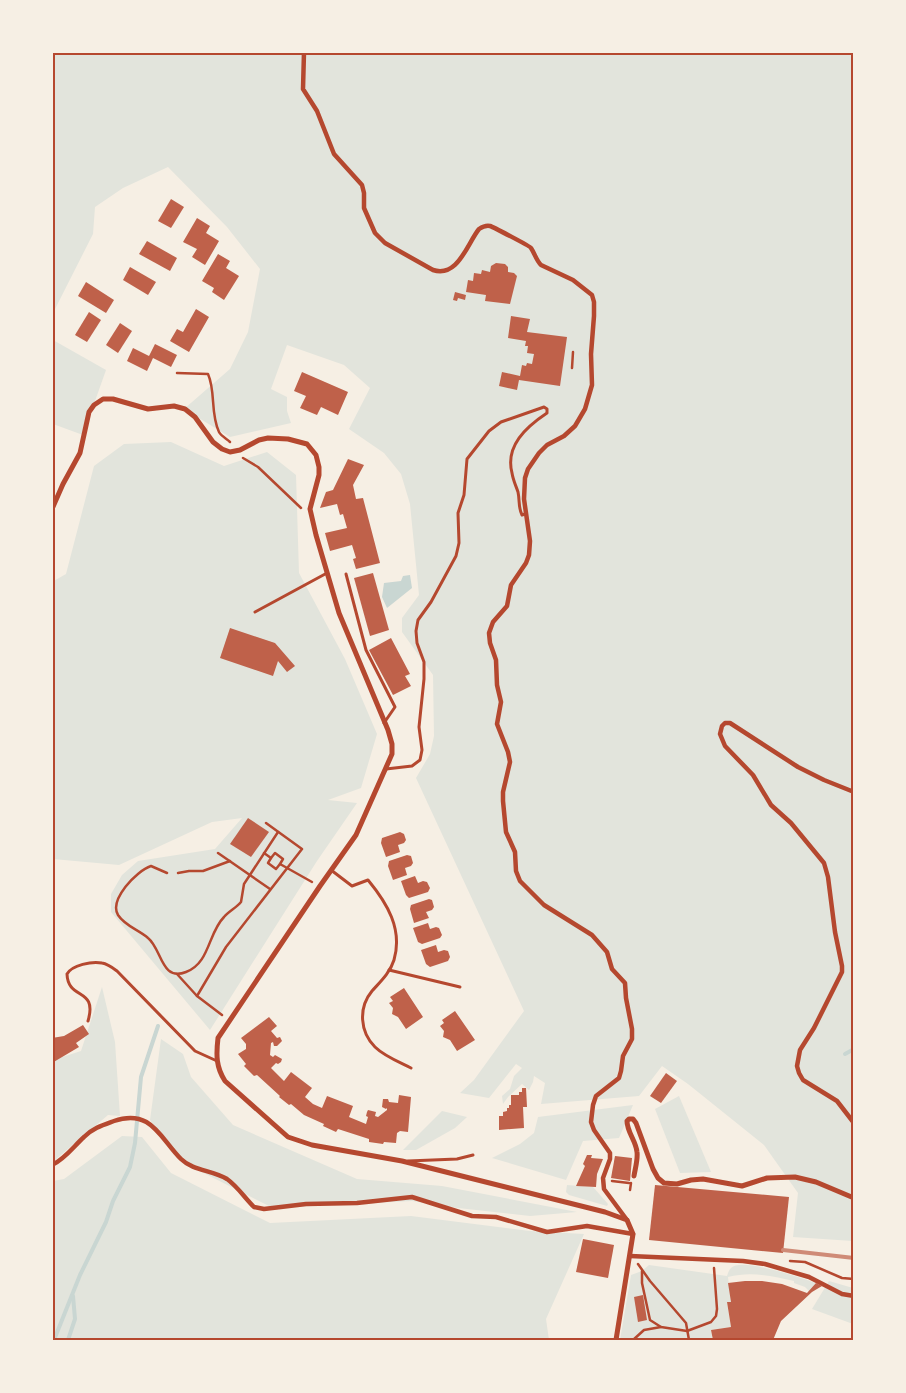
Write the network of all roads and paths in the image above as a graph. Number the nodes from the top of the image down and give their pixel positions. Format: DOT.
graph roads {
  1 [pos="304,52"];
  2 [pos="573,352"];
  3 [pos="572,368"];
  4 [pos="177,373"];
  5 [pos="240,450"];
  6 [pos="234,452"];
  7 [pos="310,508"];
  8 [pos="52,509"];
  9 [pos="525,514"];
  10 [pos="328,572"];
  11 [pos="346,574"];
  12 [pos="255,612"];
  13 [pos="384,723"];
  14 [pos="386,769"];
  15 [pos="854,792"];
  16 [pos="266,823"];
  17 [pos="278,832"];
  18 [pos="218,853"];
  19 [pos="264,853"];
  20 [pos="271,858"];
  21 [pos="230,861"];
  22 [pos="280,864"];
  23 [pos="287,869"];
  24 [pos="332,870"];
  25 [pos="167,873"];
  26 [pos="178,873"];
  27 [pos="249,874"];
  28 [pos="320,886"];
  29 [pos="270,889"];
  30 [pos="389,970"];
  31 [pos="177,974"];
  32 [pos="460,987"];
  33 [pos="197,996"];
  34 [pos="230,1020"];
  35 [pos="88,1021"];
  36 [pos="217,1061"];
  37 [pos="411,1068"];
  38 [pos="854,1123"];
  39 [pos="473,1155"];
  40 [pos="402,1161"];
  41 [pos="52,1165"];
  42 [pos="634,1176"];
  43 [pos="608,1182"];
  44 [pos="631,1183"];
  45 [pos="630,1190"];
  46 [pos="854,1198"];
  47 [pos="627,1220"];
  48 [pos="633,1234"];
  49 [pos="630,1256"];
  50 [pos="714,1260"];
  51 [pos="854,1296"];
  52 [pos="661,1326"];
  53 [pos="688,1331"];
  54 [pos="616,1340"];
  55 [pos="633,1340"];
  56 [pos="689,1340"];
  1 -- 9 [label="street"];
  2 -- 3 [label="path"];
  4 -- 5 [label="path"];
  5 -- 6 [label="street"];
  5 -- 7 [label="street"];
  6 -- 7 [label="path"];
  6 -- 8 [label="street"];
  7 -- 10 [label="street"];
  9 -- 14 [label="lane"];
  9 -- 47 [label="street"];
  10 -- 12 [label="lane"];
  10 -- 13 [label="street"];
  11 -- 13 [label="lane"];
  13 -- 14 [label="street"];
  14 -- 24 [label="street"];
  15 -- 38 [label="street"];
  16 -- 17 [label="path"];
  17 -- 19 [label="path"];
  17 -- 23 [label="path"];
  18 -- 21 [label="path"];
  19 -- 20 [label="path"];
  19 -- 27 [label="path"];
  20 -- 22 [label="path"];
  20 -- 22 [label="path"];
  21 -- 26 [label="path"];
  21 -- 27 [label="path"];
  22 -- 23 [label="path"];
  23 -- 28 [label="path"];
  23 -- 29 [label="path"];
  24 -- 28 [label="street"];
  24 -- 30 [label="lane"];
  25 -- 31 [label="path"];
  27 -- 29 [label="path"];
  27 -- 31 [label="path"];
  28 -- 34 [label="street"];
  29 -- 33 [label="path"];
  30 -- 32 [label="lane"];
  30 -- 37 [label="lane"];
  31 -- 33 [label="path"];
  33 -- 34 [label="path"];
  34 -- 36 [label="street"];
  35 -- 36 [label="lane"];
  36 -- 40 [label="street"];
  39 -- 40 [label="lane"];
  40 -- 47 [label="street"];
  41 -- 48 [label="street"];
  42 -- 44 [label="path"];
  42 -- 46 [label="street"];
  43 -- 44 [label="path"];
  44 -- 45 [label="path"];
  47 -- 48 [label="street"];
  48 -- 49 [label="street"];
  49 -- 50 [label="street"];
  49 -- 54 [label="street"];
  50 -- 51 [label="street"];
  50 -- 53 [label="path"];
  52 -- 53 [label="path"];
  52 -- 53 [label="path"];
  52 -- 55 [label="path"];
  53 -- 56 [label="path"];
}
